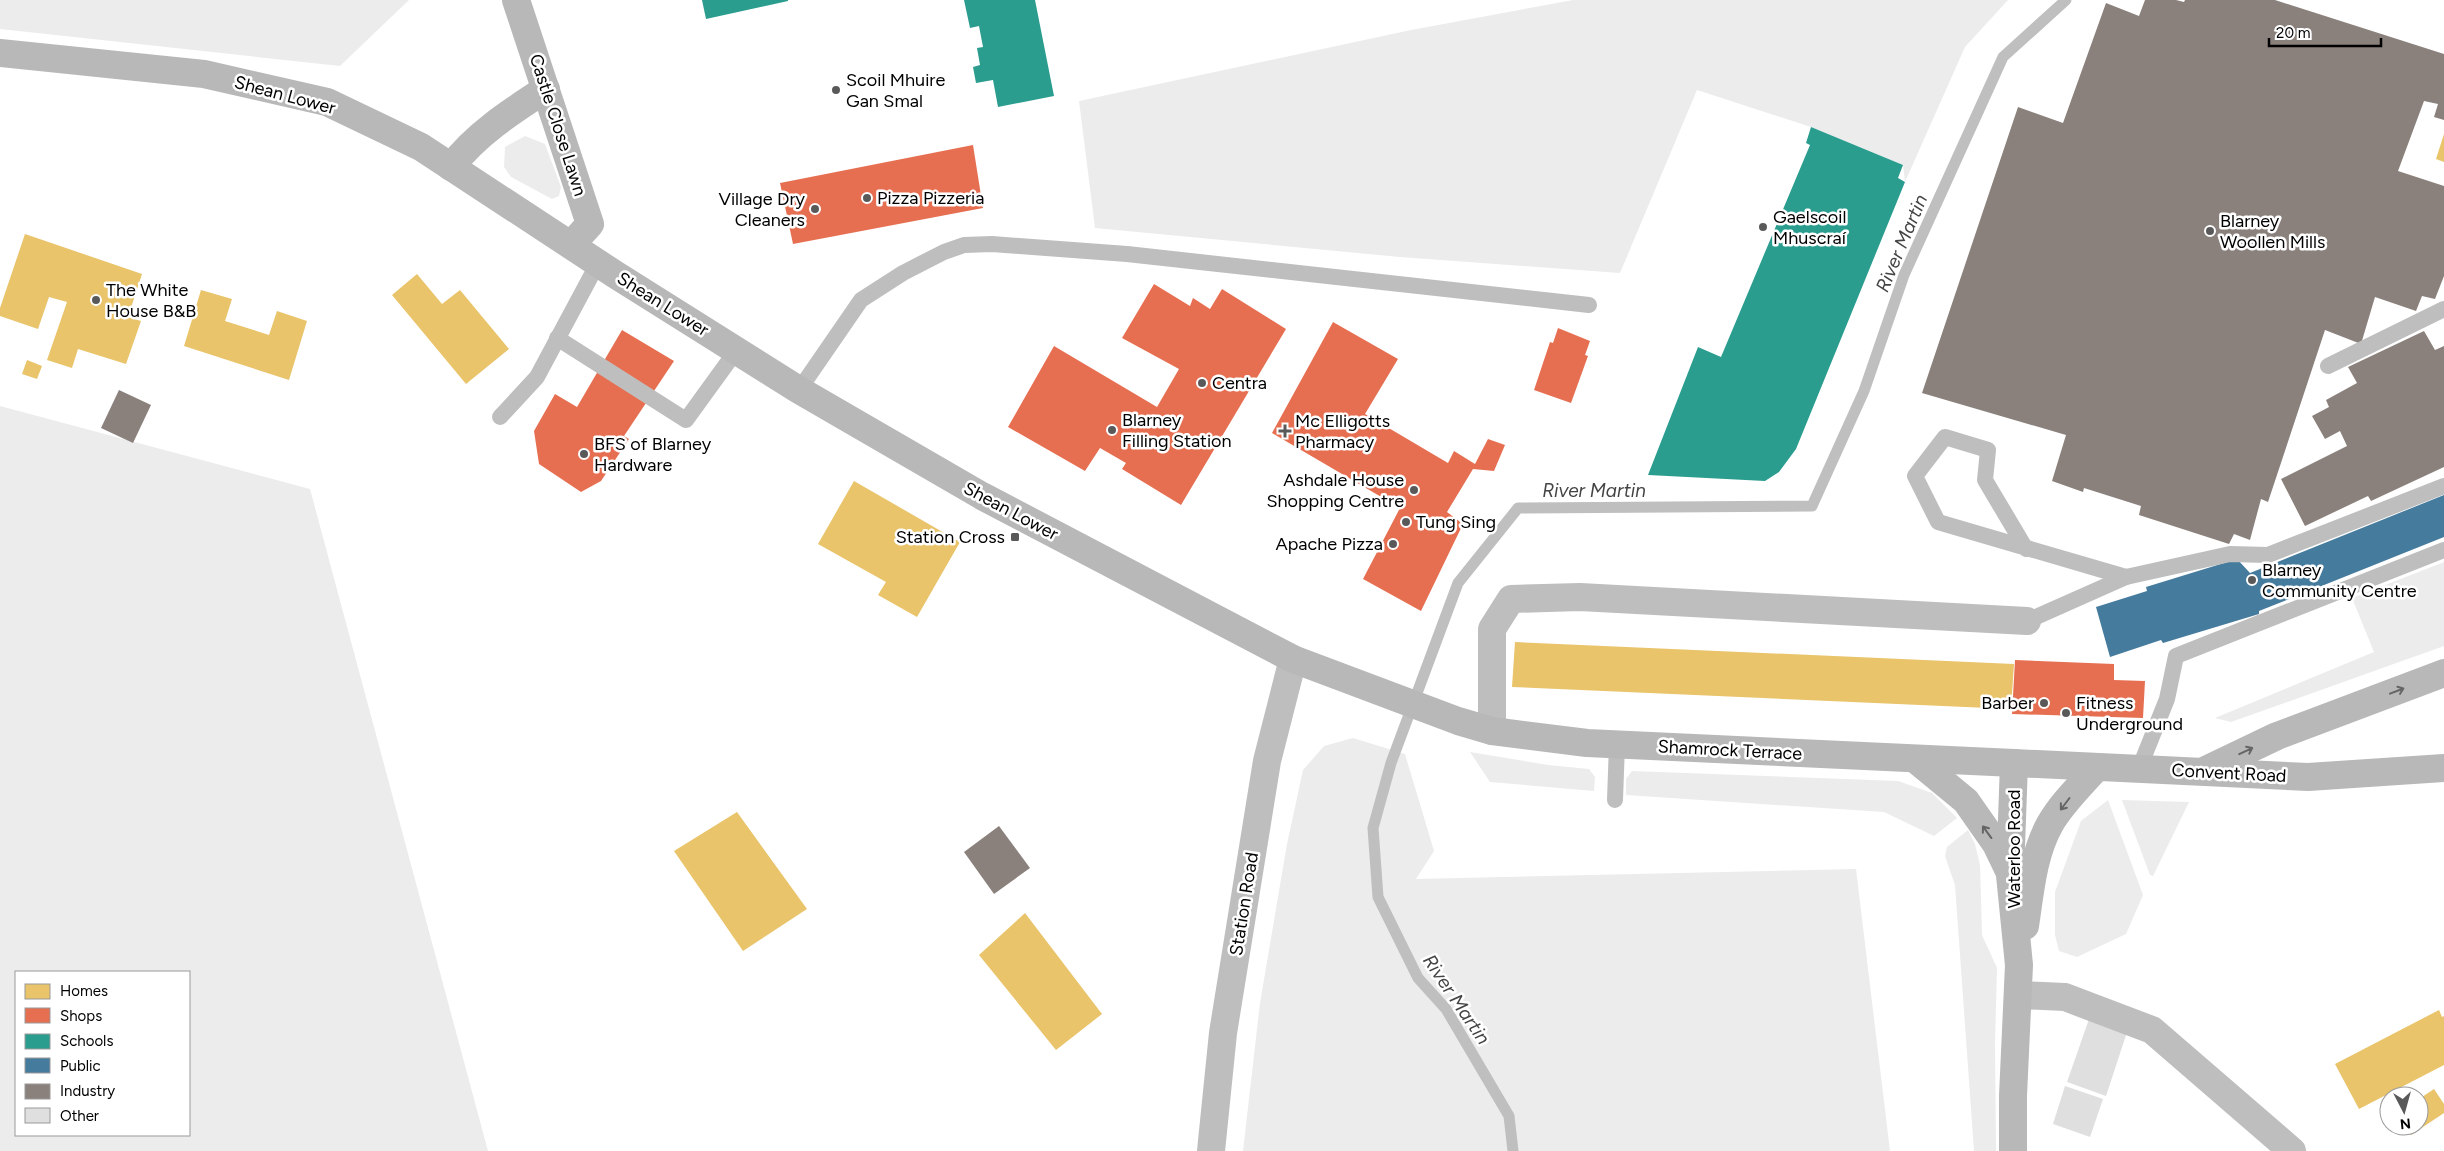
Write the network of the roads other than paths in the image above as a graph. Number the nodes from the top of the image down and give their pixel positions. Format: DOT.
graph roads {
  1 [pos="516,0"];
  2 [pos="0,54"];
  3 [pos="546,89"];
  4 [pos="451,167"];
  5 [pos="571,245"];
  6 [pos="598,263"];
  7 [pos="1589,305"];
  8 [pos="2444,309"];
  9 [pos="558,338"];
  10 [pos="736,351"];
  11 [pos="2328,366"];
  12 [pos="800,390"];
  13 [pos="500,417"];
  14 [pos="2444,486"];
  15 [pos="2026,549"];
  16 [pos="2444,550"];
  17 [pos="2126,577"];
  18 [pos="2027,621"];
  19 [pos="1293,659"];
  20 [pos="2444,673"];
  21 [pos="1492,731"];
  22 [pos="1617,744"];
  23 [pos="1915,759"];
  24 [pos="2014,763"];
  25 [pos="2097,767"];
  26 [pos="2444,768"];
  27 [pos="2139,769"];
  28 [pos="2202,772"];
  29 [pos="1615,800"];
  30 [pos="2010,875"];
  31 [pos="2019,965"];
  32 [pos="2019,995"];
  33 [pos="1211,1151"];
  34 [pos="2013,1151"];
  35 [pos="2292,1151"];
  1 -- 3 [label="main road, Castle Close Lawn"];
  2 -- 4 [label="main road, Shean Lower"];
  3 -- 4 [label="main road"];
  3 -- 5 [label="main road, Castle Close Lawn"];
  4 -- 5 [label="main road, Shean Lower"];
  5 -- 6 [label="main road, Shean Lower"];
  6 -- 9 [label="lane"];
  6 -- 10 [label="main road, Shean Lower"];
  7 -- 12 [label="lane"];
  8 -- 11 [label="lane"];
  9 -- 10 [label="lane"];
  9 -- 13 [label="lane"];
  10 -- 12 [label="main road, Shean Lower"];
  12 -- 19 [label="main road, Shean Lower"];
  14 -- 17 [label="lane"];
  15 -- 15 [label="lane"];
  15 -- 17 [label="lane"];
  16 -- 27 [label="lane"];
  17 -- 18 [label="lane"];
  18 -- 21 [label="street"];
  19 -- 21 [label="main road, Shamrock Terrace"];
  19 -- 33 [label="street, Station Road"];
  28 -- 20 [label="main road, one-way"];
  21 -- 22 [label="main road, Shamrock Terrace"];
  22 -- 23 [label="main road, Shamrock Terrace"];
  22 -- 29 [label="lane"];
  23 -- 24 [label="main road, Shamrock Terrace"];
  30 -- 23 [label="main road, one-way"];
  24 -- 25 [label="main road, Convent Road"];
  24 -- 30 [label="main road, Waterloo Road"];
  25 -- 27 [label="main road, Convent Road"];
  25 -- 31 [label="main road, Waterloo Road, one-way"];
  26 -- 28 [label="main road, Convent Road"];
  27 -- 28 [label="main road, Convent Road"];
  30 -- 31 [label="main road, Waterloo Road"];
  31 -- 32 [label="main road, Waterloo Road"];
  32 -- 34 [label="main road, Waterloo Road"];
  32 -- 35 [label="street"];
}
